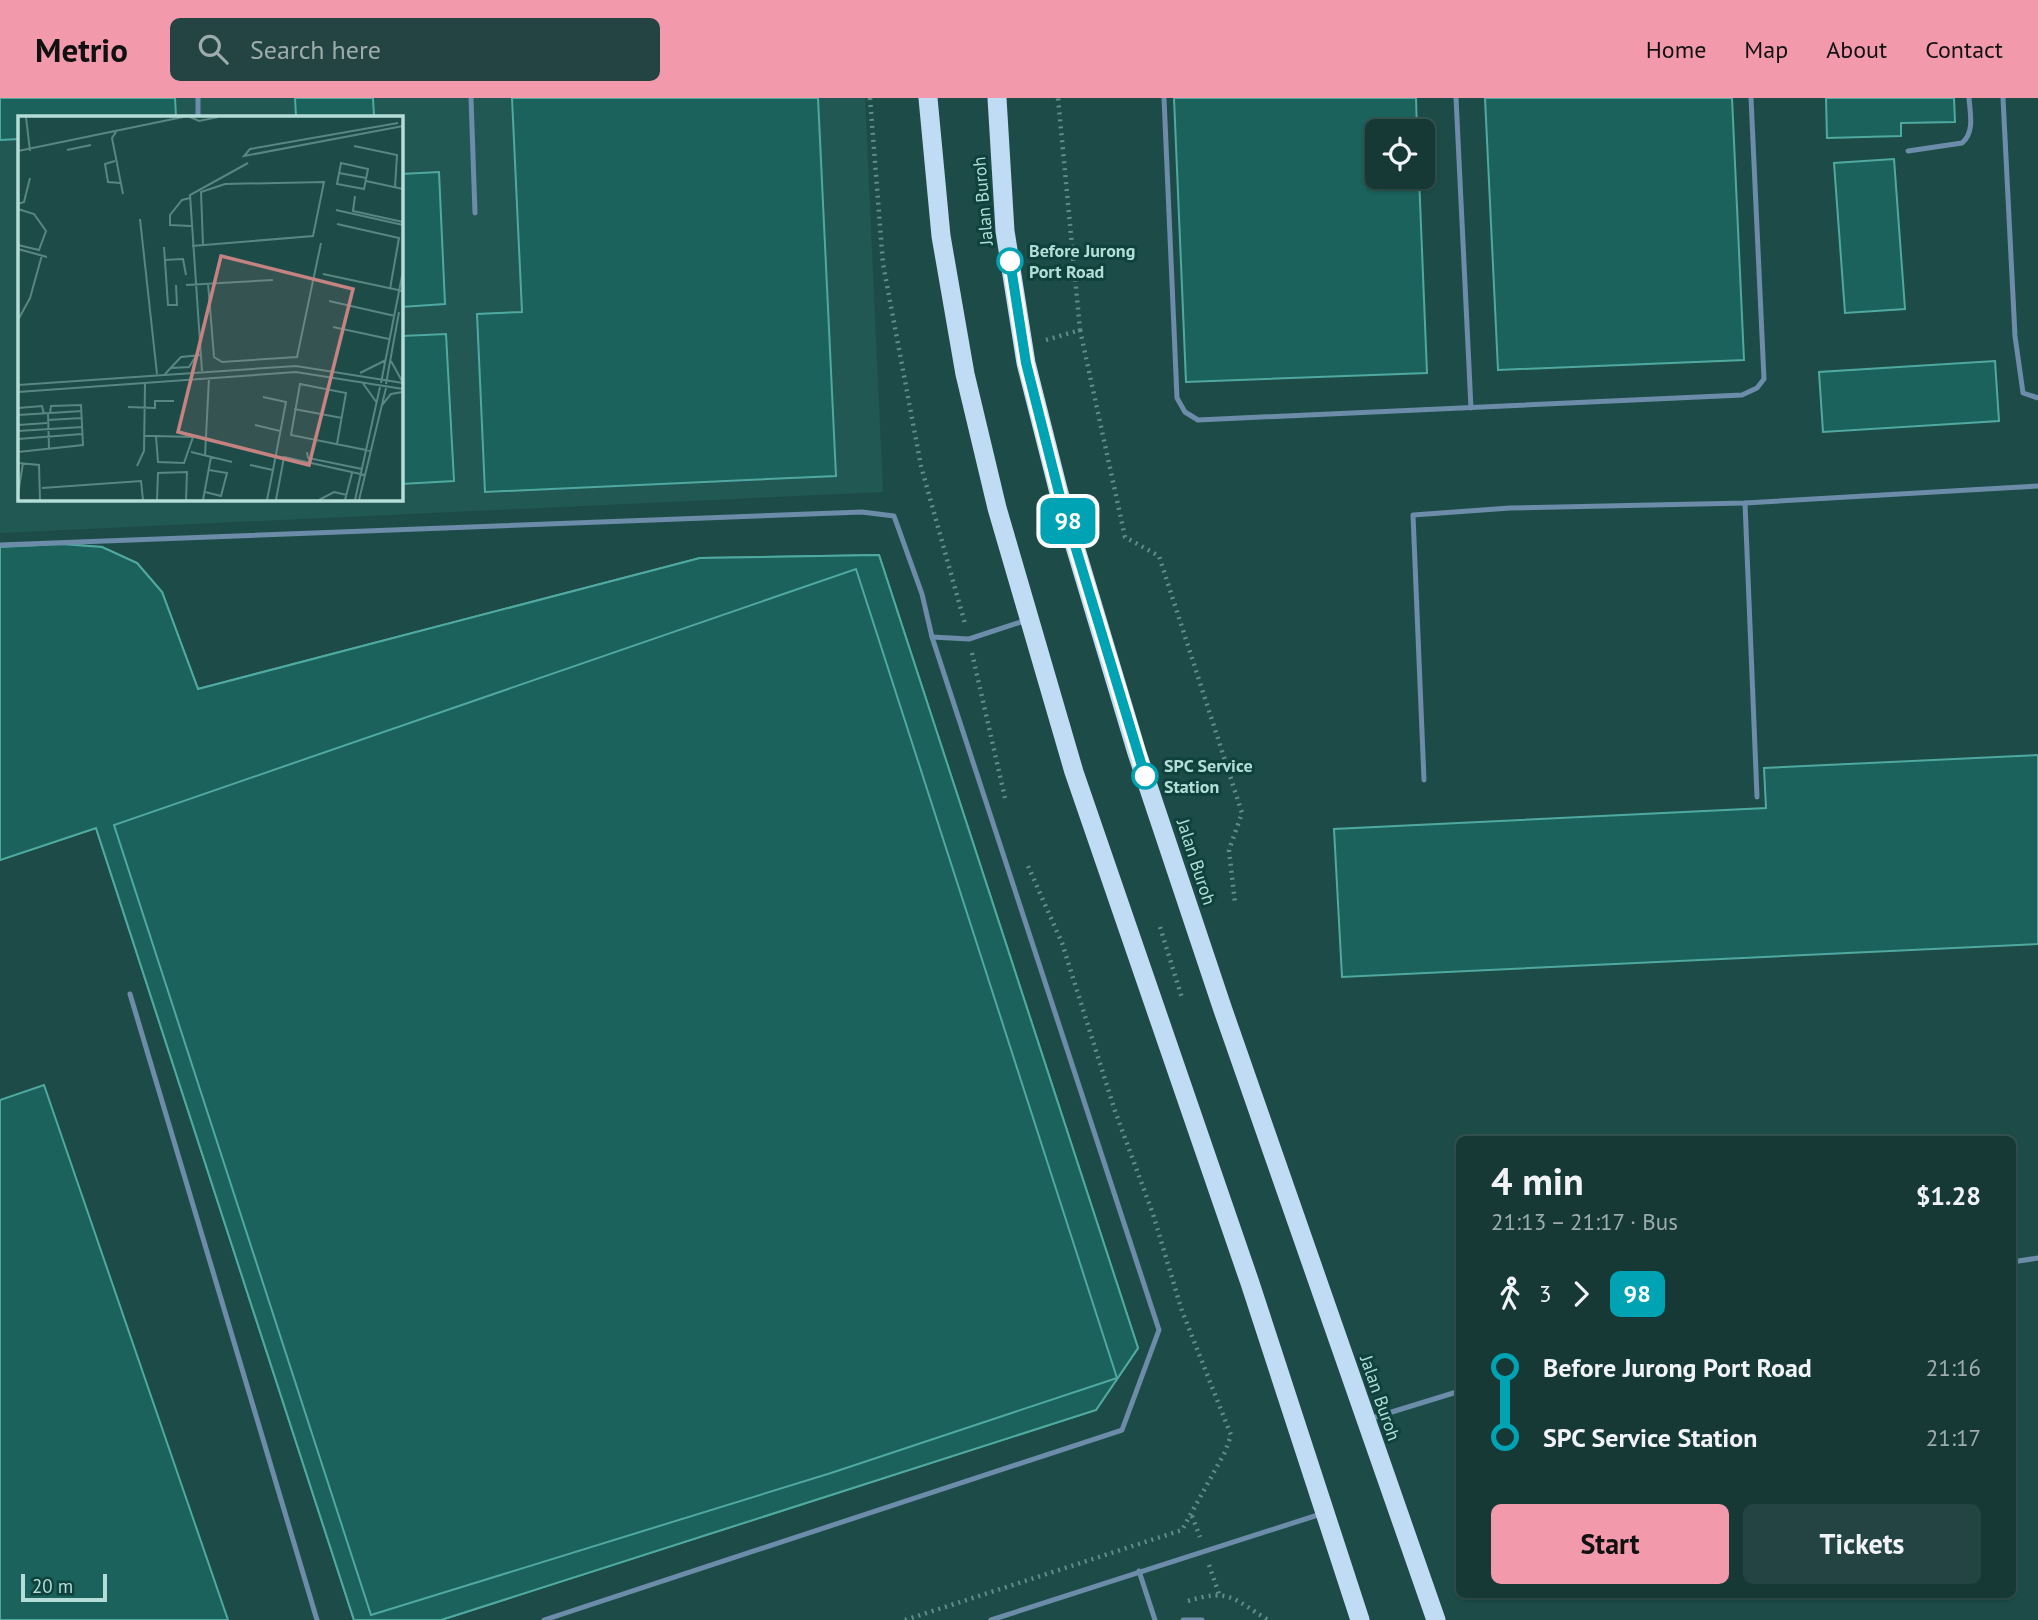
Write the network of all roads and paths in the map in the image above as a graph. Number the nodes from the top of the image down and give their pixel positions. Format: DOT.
graph roads {
  1 [pos="198,98"];
  2 [pos="471,98"];
  3 [pos="870,98"];
  4 [pos="928,98"];
  5 [pos="997,98"];
  6 [pos="1058,98"];
  7 [pos="1164,98"];
  8 [pos="1456,98"];
  9 [pos="1751,98"];
  10 [pos="1969,98"];
  11 [pos="2003,98"];
  12 [pos="198,116"];
  13 [pos="1908,150"];
  14 [pos="475,213"];
  15 [pos="1080,330"];
  16 [pos="1023,347"];
  17 [pos="2038,398"];
  18 [pos="1471,408"];
  19 [pos="2038,486"];
  20 [pos="1745,503"];
  21 [pos="0,545"];
  22 [pos="1030,619"];
  23 [pos="932,637"];
  24 [pos="968,639"];
  25 [pos="1424,780"];
  26 [pos="1757,797"];
  27 [pos="1008,810"];
  28 [pos="1024,859"];
  29 [pos="1235,903"];
  30 [pos="1160,927"];
  31 [pos="130,994"];
  32 [pos="1182,998"];
  33 [pos="2038,1258"];
  34 [pos="2016,1261"];
  35 [pos="1456,1392"];
  36 [pos="1365,1420"];
  37 [pos="1324,1513"];
  38 [pos="1139,1571"];
  39 [pos="317,1620"];
  40 [pos="544,1620"];
  41 [pos="905,1620"];
  42 [pos="991,1620"];
  43 [pos="1155,1620"];
  44 [pos="1183,1620"];
  45 [pos="1202,1620"];
  46 [pos="1360,1620"];
  47 [pos="1436,1620"];
  1 -- 12 [label="lane"];
  2 -- 14 [label="lane"];
  3 -- 24 [label="path"];
  4 -- 22 [label="highway"];
  5 -- 16 [label="highway, Jalan Buroh"];
  6 -- 15 [label="path"];
  7 -- 18 [label="lane"];
  8 -- 18 [label="lane"];
  9 -- 18 [label="lane"];
  10 -- 13 [label="lane"];
  11 -- 17 [label="lane"];
  15 -- 16 [label="path"];
  15 -- 29 [label="path"];
  16 -- 36 [label="highway, Jalan Buroh"];
  19 -- 20 [label="lane"];
  20 -- 25 [label="lane"];
  20 -- 26 [label="lane"];
  21 -- 23 [label="lane"];
  22 -- 24 [label="lane"];
  22 -- 37 [label="highway"];
  23 -- 24 [label="lane"];
  23 -- 40 [label="lane"];
  24 -- 27 [label="path"];
  28 -- 41 [label="path"];
  30 -- 32 [label="path"];
  31 -- 39 [label="lane"];
  33 -- 34 [label="lane"];
  35 -- 36 [label="lane"];
  36 -- 47 [label="highway, Jalan Buroh"];
  37 -- 38 [label="lane"];
  37 -- 46 [label="highway"];
  38 -- 42 [label="lane"];
  38 -- 43 [label="lane"];
  44 -- 45 [label="lane"];
}
